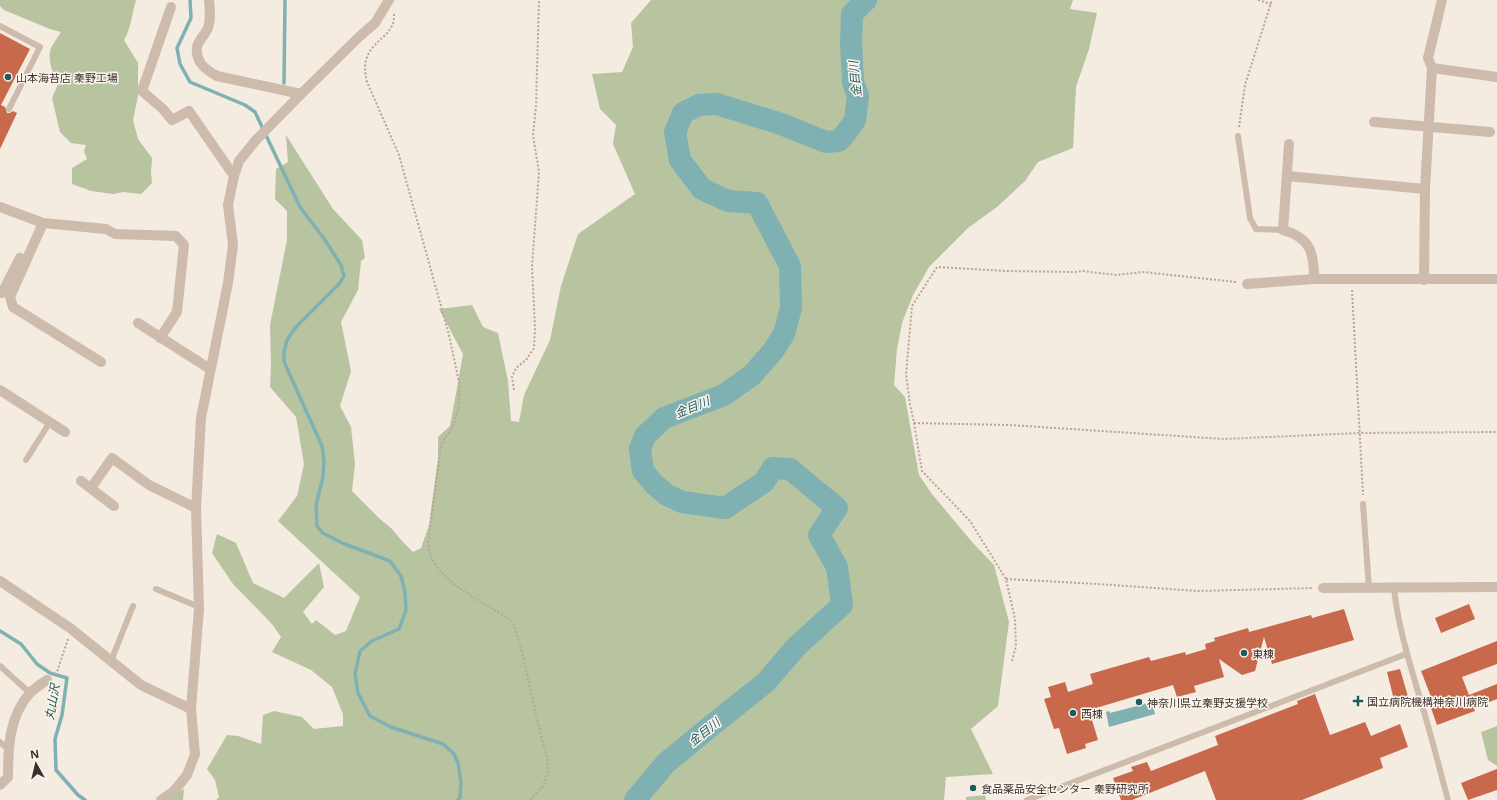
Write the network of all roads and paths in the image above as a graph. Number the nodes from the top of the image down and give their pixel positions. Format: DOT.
graph roads {
  1 [pos="209,0"];
  2 [pos="389,0"];
  3 [pos="539,0"];
  4 [pos="1258,0"];
  5 [pos="1272,0"];
  6 [pos="1442,0"];
  7 [pos="1271,4"];
  8 [pos="171,7"];
  9 [pos="0,26"];
  10 [pos="1432,68"];
  11 [pos="1497,77"];
  12 [pos="301,94"];
  13 [pos="9,109"];
  14 [pos="1374,122"];
  15 [pos="1428,127"];
  16 [pos="1490,132"];
  17 [pos="1238,136"];
  18 [pos="1289,144"];
  19 [pos="234,176"];
  20 [pos="1287,176"];
  21 [pos="1425,189"];
  22 [pos="0,207"];
  23 [pos="43,223"];
  24 [pos="1283,230"];
  25 [pos="27,260"];
  26 [pos="1314,279"];
  27 [pos="1497,279"];
  28 [pos="1351,280"];
  29 [pos="1424,280"];
  30 [pos="1247,284"];
  31 [pos="2,293"];
  32 [pos="138,323"];
  33 [pos="160,338"];
  34 [pos="101,362"];
  35 [pos="210,369"];
  36 [pos="0,390"];
  37 [pos="514,390"];
  38 [pos="50,422"];
  39 [pos="914,423"];
  40 [pos="65,432"];
  41 [pos="1497,432"];
  42 [pos="1359,433"];
  43 [pos="104,452"];
  44 [pos="112,458"];
  45 [pos="26,460"];
  46 [pos="81,481"];
  47 [pos="91,488"];
  48 [pos="1363,504"];
  49 [pos="114,506"];
  50 [pos="196,508"];
  51 [pos="1006,579"];
  52 [pos="0,582"];
  53 [pos="1497,587"];
  54 [pos="1323,588"];
  55 [pos="1369,588"];
  56 [pos="1394,588"];
  57 [pos="156,589"];
  58 [pos="133,606"];
  59 [pos="199,607"];
  60 [pos="70,628"];
  61 [pos="1406,654"];
  62 [pos="111,661"];
  63 [pos="1012,661"];
  64 [pos="0,666"];
  65 [pos="51,678"];
  66 [pos="30,693"];
  67 [pos="191,709"];
  68 [pos="4,746"];
  69 [pos="0,785"];
  70 [pos="161,800"];
  71 [pos="530,800"];
  72 [pos="1027,800"];
  73 [pos="1448,800"];
  1 -- 12 [label="street"];
  2 -- 12 [label="street"];
  2 -- 71 [label="path"];
  3 -- 37 [label="path"];
  4 -- 7 [label="path"];
  5 -- 7 [label="path"];
  6 -- 10 [label="street"];
  7 -- 17 [label="path"];
  8 -- 19 [label="street"];
  9 -- 13 [label="lane"];
  10 -- 11 [label="street"];
  10 -- 15 [label="street"];
  12 -- 19 [label="street"];
  14 -- 15 [label="street"];
  15 -- 16 [label="street"];
  15 -- 21 [label="street"];
  17 -- 24 [label="lane"];
  18 -- 20 [label="street"];
  19 -- 35 [label="street"];
  20 -- 21 [label="street"];
  20 -- 24 [label="street"];
  21 -- 29 [label="street"];
  22 -- 23 [label="street"];
  23 -- 25 [label="street"];
  23 -- 33 [label="street"];
  24 -- 26 [label="street"];
  25 -- 31 [label="street"];
  25 -- 34 [label="street"];
  26 -- 28 [label="street"];
  26 -- 30 [label="street"];
  27 -- 29 [label="street"];
  28 -- 29 [label="street"];
  28 -- 42 [label="path"];
  30 -- 39 [label="path"];
  32 -- 33 [label="street"];
  33 -- 35 [label="street"];
  35 -- 50 [label="street"];
  36 -- 38 [label="street"];
  38 -- 40 [label="street"];
  38 -- 45 [label="lane"];
  39 -- 42 [label="path"];
  39 -- 51 [label="path"];
  41 -- 42 [label="path"];
  42 -- 48 [label="path"];
  43 -- 44 [label="street"];
  44 -- 47 [label="street"];
  44 -- 50 [label="street"];
  46 -- 47 [label="street"];
  47 -- 49 [label="street"];
  48 -- 55 [label="lane"];
  50 -- 59 [label="street"];
  51 -- 54 [label="path"];
  51 -- 63 [label="path"];
  52 -- 60 [label="street"];
  53 -- 56 [label="street"];
  54 -- 55 [label="street"];
  55 -- 56 [label="street"];
  56 -- 61 [label="lane"];
  57 -- 59 [label="lane"];
  58 -- 62 [label="lane"];
  59 -- 67 [label="street"];
  60 -- 62 [label="street"];
  60 -- 65 [label="path"];
  61 -- 72 [label="lane"];
  61 -- 73 [label="lane"];
  62 -- 67 [label="street"];
  64 -- 66 [label="lane"];
  65 -- 66 [label="street"];
  66 -- 68 [label="street"];
  67 -- 70 [label="street"];
  68 -- 69 [label="street"];
}
